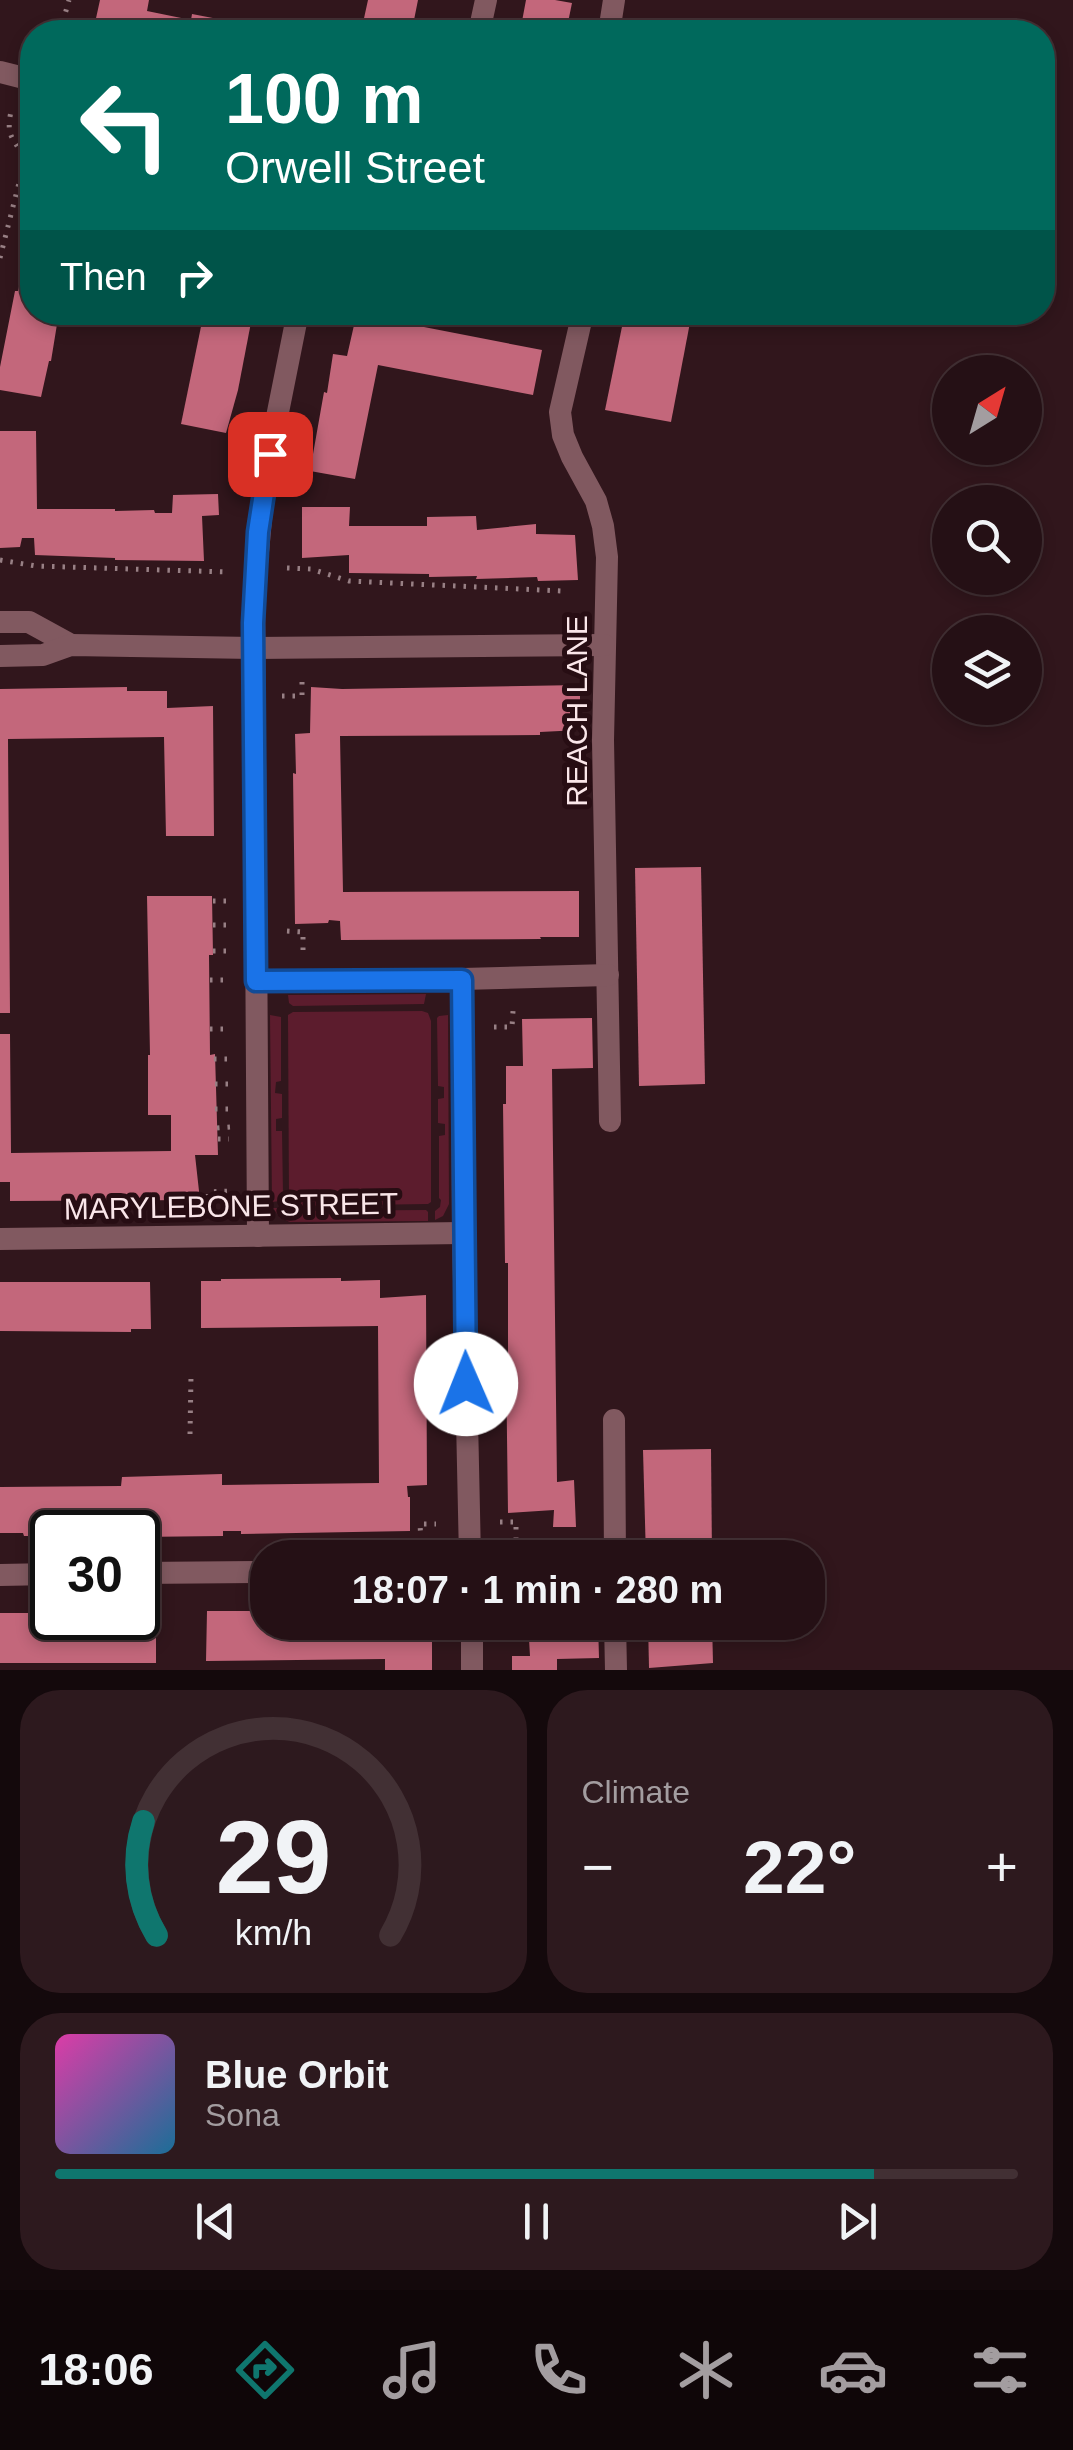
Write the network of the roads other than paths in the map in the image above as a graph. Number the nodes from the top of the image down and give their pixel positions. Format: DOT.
graph roads {
  1 [pos="295,325"];
  2 [pos="580,325"];
  3 [pos="0,622"];
  4 [pos="71,645"];
  5 [pos="604,645"];
  6 [pos="253,648"];
  7 [pos="0,656"];
  8 [pos="608,975"];
  9 [pos="462,980"];
  10 [pos="256,981"];
  11 [pos="610,1121"];
  12 [pos="463,1233"];
  13 [pos="258,1236"];
  14 [pos="0,1239"];
  15 [pos="614,1420"];
  16 [pos="470,1540"];
  17 [pos="615,1540"];
  18 [pos="250,1572"];
  19 [pos="0,1574"];
  20 [pos="30,1574"];
  21 [pos="160,1574"];
  22 [pos="472,1640"];
  23 [pos="616,1640"];
  24 [pos="472,1670"];
  25 [pos="616,1670"];
  1 -- 6 [label="street"];
  2 -- 5 [label="street, REACH LANE"];
  3 -- 4 [label="street"];
  4 -- 6 [label="street"];
  4 -- 7 [label="street"];
  5 -- 6 [label="street"];
  5 -- 8 [label="street, REACH LANE"];
  6 -- 10 [label="street"];
  8 -- 9 [label="street"];
  8 -- 11 [label="street, REACH LANE"];
  9 -- 10 [label="street"];
  9 -- 12 [label="street"];
  10 -- 13 [label="street"];
  12 -- 13 [label="street, MARYLEBONE STREET"];
  12 -- 16 [label="street"];
  13 -- 14 [label="street, MARYLEBONE STREET"];
  15 -- 17 [label="street"];
  18 -- 21 [label="street"];
  19 -- 20 [label="street"];
  22 -- 24 [label="street"];
  23 -- 25 [label="street"];
}
